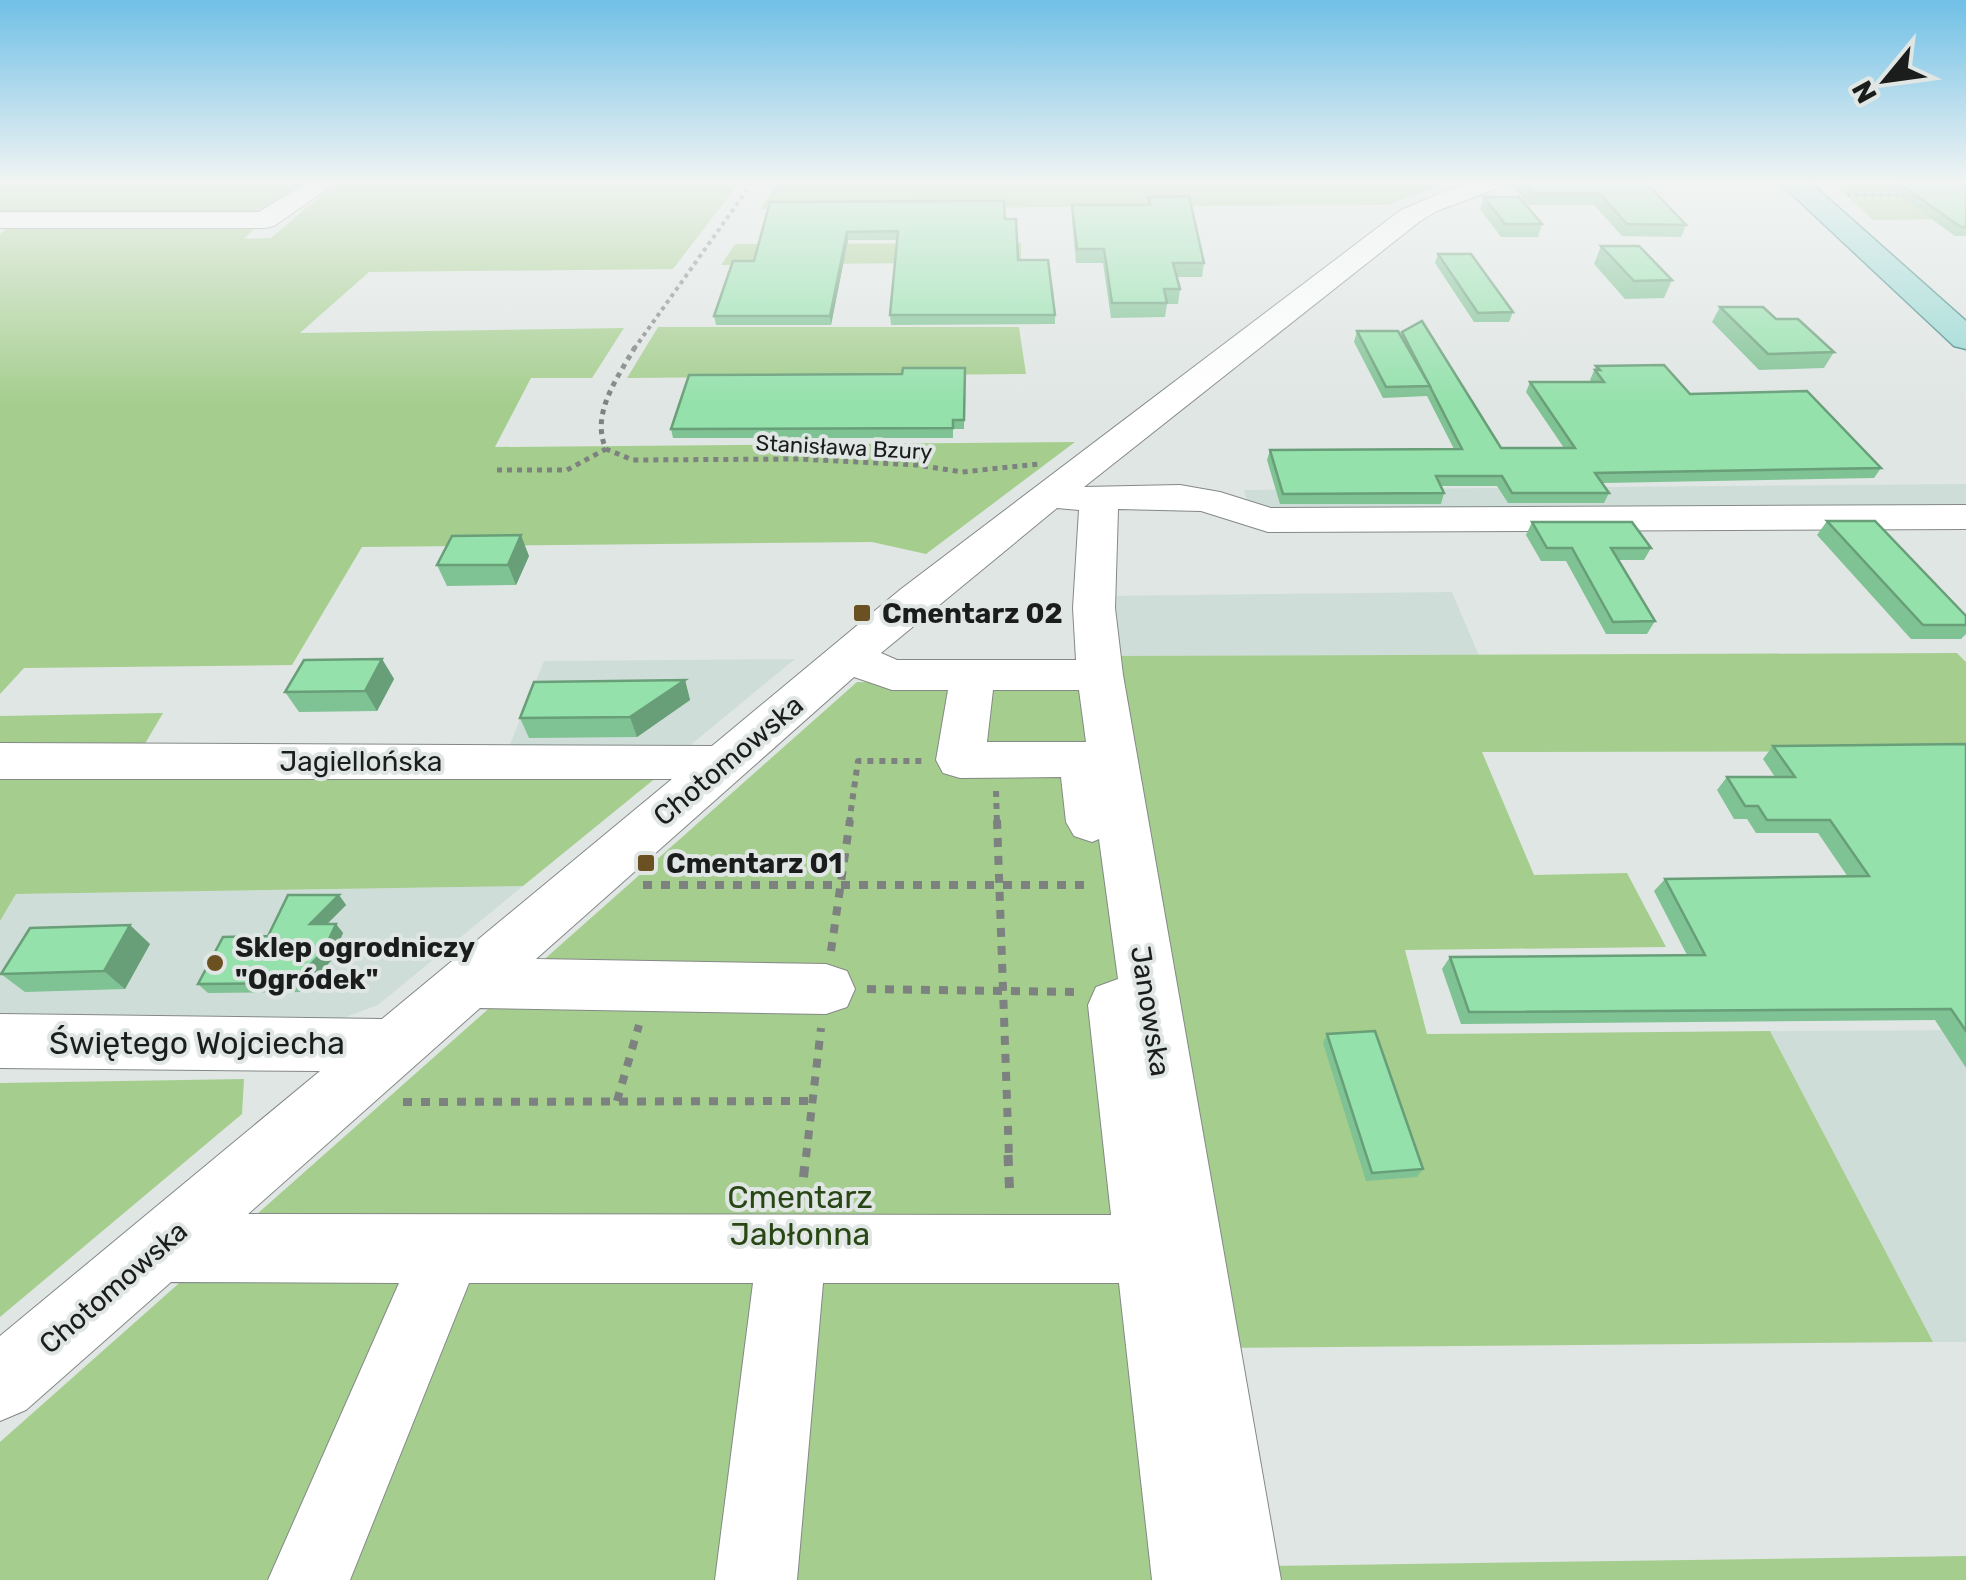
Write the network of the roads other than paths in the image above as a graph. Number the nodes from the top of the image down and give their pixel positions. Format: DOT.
graph roads {
  1 [pos="1360,257"];
  2 [pos="1875,257"];
  3 [pos="1966,339"];
  4 [pos="1073,490"];
  5 [pos="1966,517"];
  6 [pos="848,657"];
  7 [pos="974,674"];
  8 [pos="1100,676"];
  9 [pos="0,761"];
  10 [pos="722,766"];
  11 [pos="468,983"];
  12 [pos="826,989"];
  13 [pos="0,1041"];
  14 [pos="399,1075"];
  15 [pos="159,1248"];
  16 [pos="794,1249"];
  17 [pos="448,1250"];
  18 [pos="1168,1250"];
  19 [pos="0,1384"];
  20 [pos="309,1580"];
  21 [pos="756,1580"];
  22 [pos="1192,1580"];
  23 [pos="1240,1580"];
  1 -- 4 [label="street, Chotomowska"];
  2 -- 3 [label="main road"];
  4 -- 5 [label="street"];
  4 -- 6 [label="street, Chotomowska"];
  4 -- 8 [label="street, Janowska"];
  6 -- 7 [label="street"];
  6 -- 10 [label="street, Chotomowska"];
  7 -- 8 [label="street"];
  7 -- 18 [label="street"];
  8 -- 18 [label="street, Janowska"];
  9 -- 10 [label="street, Jagiellońska"];
  10 -- 11 [label="street, Chotomowska"];
  11 -- 12 [label="street"];
  11 -- 14 [label="street, Chotomowska"];
  13 -- 14 [label="street, Świętego Wojciecha"];
  14 -- 15 [label="street, Chotomowska"];
  15 -- 17 [label="street"];
  15 -- 19 [label="street, Chotomowska"];
  16 -- 17 [label="street"];
  16 -- 18 [label="street"];
  16 -- 21 [label="street"];
  17 -- 20 [label="street"];
  18 -- 22 [label="street"];
  18 -- 23 [label="street, Janowska"];
}
